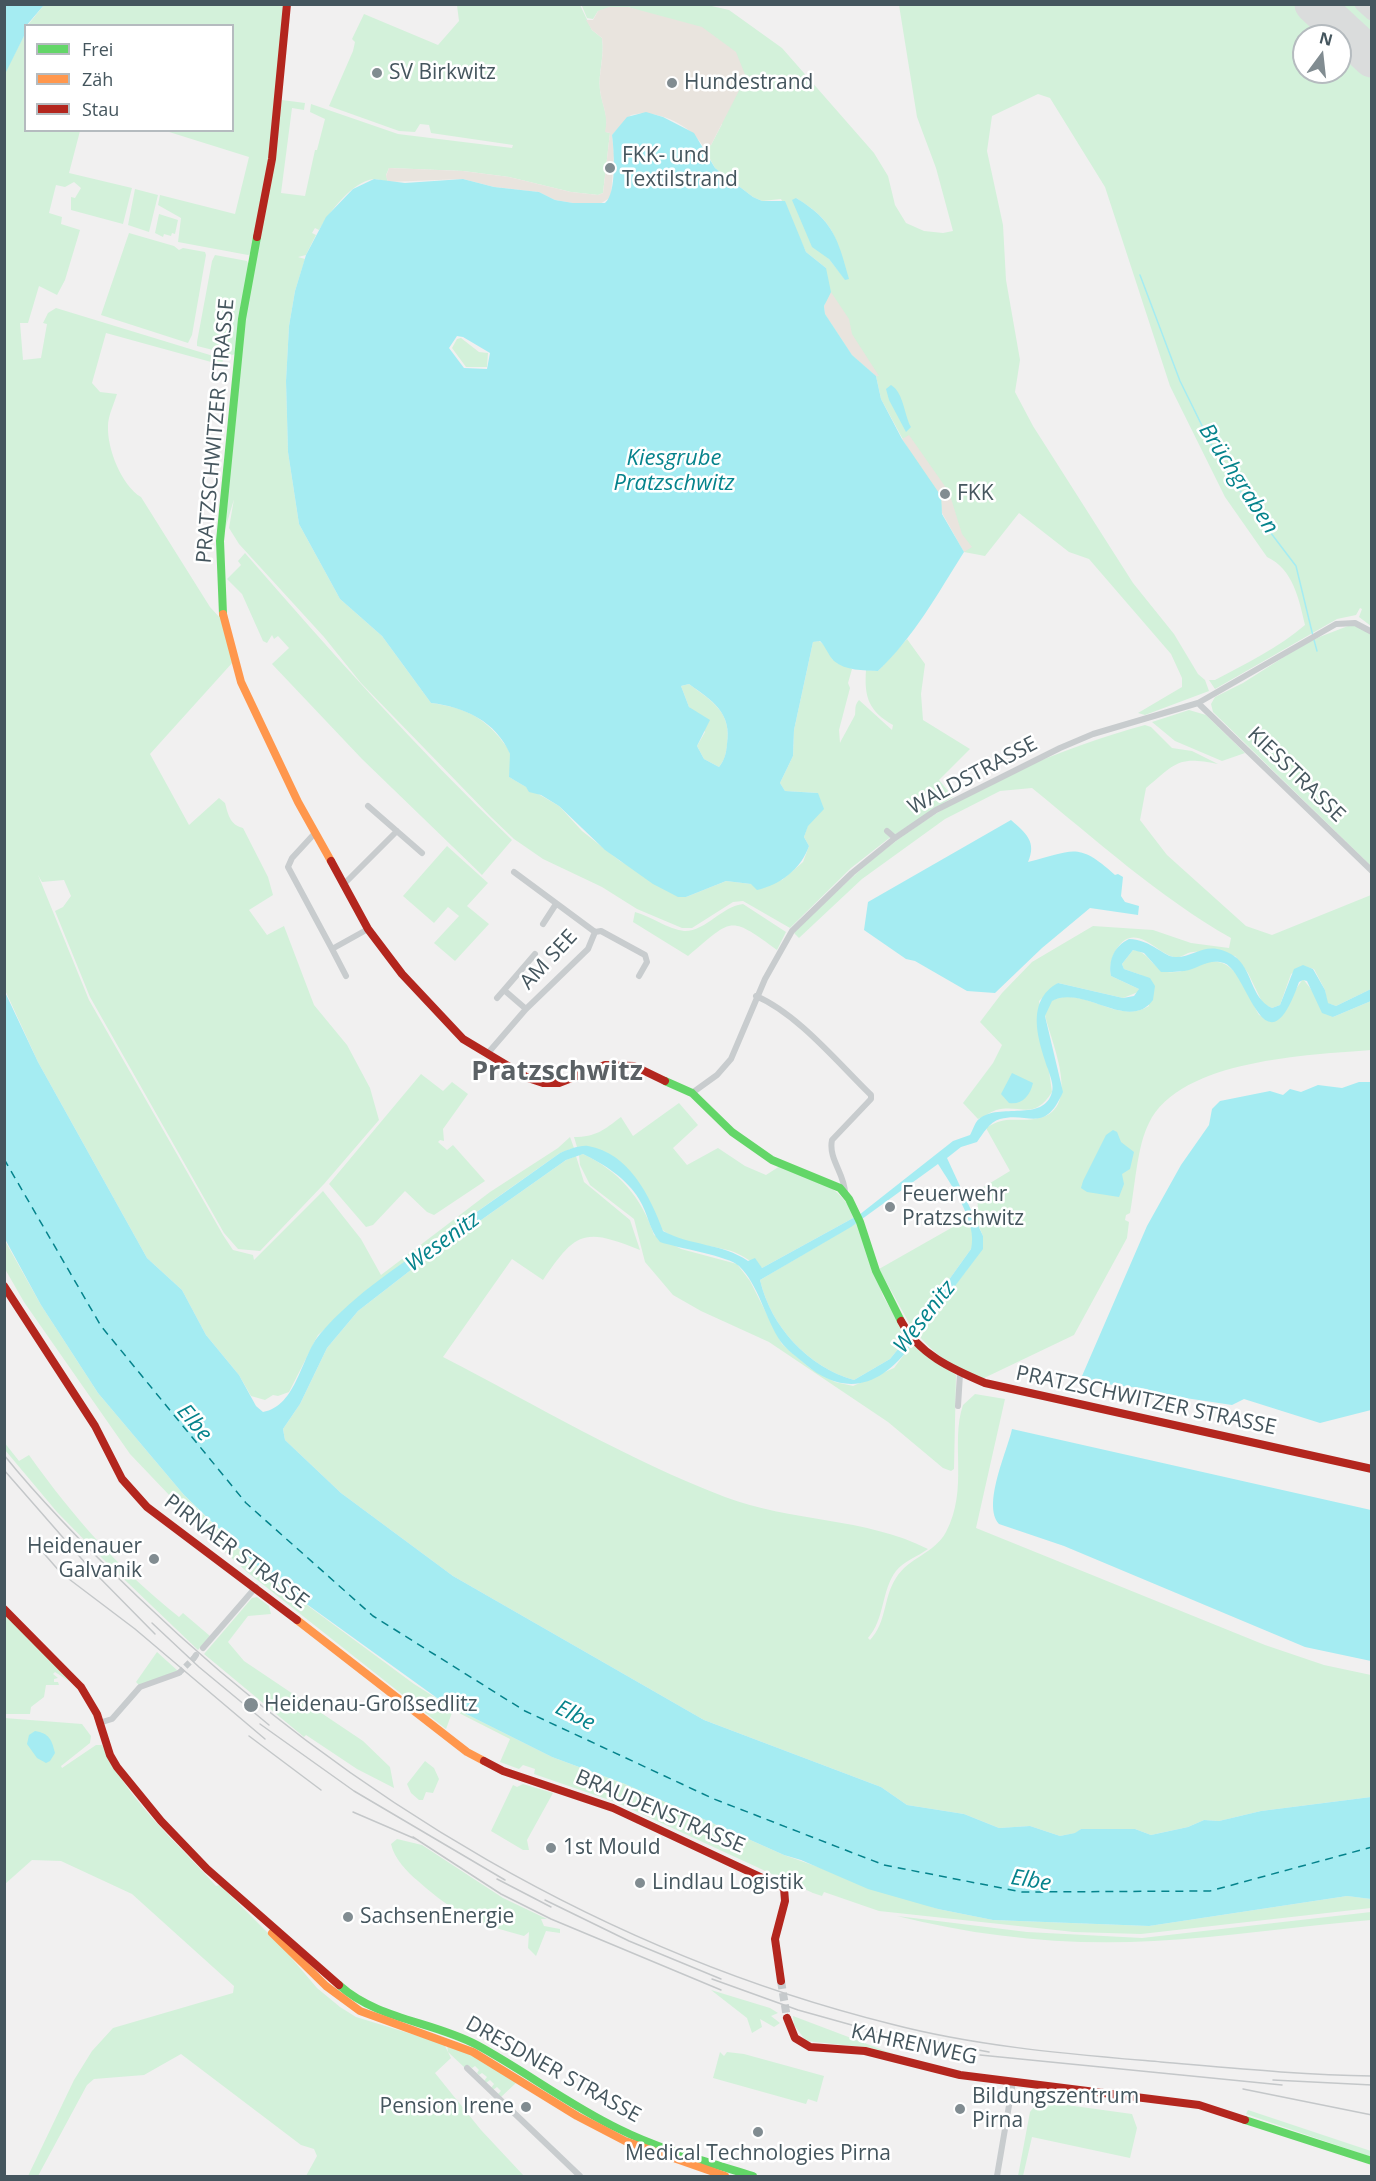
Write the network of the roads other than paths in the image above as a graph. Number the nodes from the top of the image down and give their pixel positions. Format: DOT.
graph roads {
  1 [pos="287,4"];
  2 [pos="1371,632"];
  3 [pos="1198,703"];
  4 [pos="368,806"];
  5 [pos="397,831"];
  6 [pos="887,831"];
  7 [pos="315,833"];
  8 [pos="895,838"];
  9 [pos="422,853"];
  10 [pos="1371,871"];
  11 [pos="514,872"];
  12 [pos="343,885"];
  13 [pos="556,904"];
  14 [pos="543,924"];
  15 [pos="368,929"];
  16 [pos="595,932"];
  17 [pos="332,949"];
  18 [pos="536,954"];
  19 [pos="346,976"];
  20 [pos="639,976"];
  21 [pos="504,990"];
  22 [pos="756,996"];
  23 [pos="497,998"];
  24 [pos="526,1009"];
  25 [pos="488,1053"];
  26 [pos="693,1093"];
  27 [pos="845,1192"];
  28 [pos="4,1286"];
  29 [pos="960,1374"];
  30 [pos="958,1406"];
  31 [pos="1371,1469"];
  32 [pos="256,1587"];
  33 [pos="4,1609"];
  34 [pos="203,1648"];
  35 [pos="179,1673"];
  36 [pos="99,1723"];
  37 [pos="518,1777"];
  38 [pos="781,1981"];
  39 [pos="787,2018"];
  40 [pos="403,2024"];
  41 [pos="468,2068"];
  42 [pos="1013,2082"];
  43 [pos="1371,2161"];
  44 [pos="580,2176"];
  45 [pos="725,2176"];
  46 [pos="753,2176"];
  47 [pos="996,2176"];
  1 -- 7 [label="street, PRATZSCHWITZER STRASSE"];
  2 -- 3 [label="street, WALDSTRASSE"];
  3 -- 8 [label="street, WALDSTRASSE"];
  3 -- 10 [label="street, KIESSTRASSE"];
  4 -- 5 [label="street"];
  5 -- 9 [label="street"];
  5 -- 12 [label="street"];
  6 -- 8 [label="street"];
  7 -- 12 [label="street, PRATZSCHWITZER STRASSE"];
  7 -- 17 [label="street"];
  8 -- 22 [label="street, WALDSTRASSE"];
  11 -- 13 [label="street, AM SEE"];
  12 -- 15 [label="street, PRATZSCHWITZER STRASSE"];
  13 -- 14 [label="street, AM SEE"];
  13 -- 16 [label="street, AM SEE"];
  15 -- 17 [label="street"];
  15 -- 25 [label="street, PRATZSCHWITZER STRASSE"];
  16 -- 20 [label="street, AM SEE"];
  16 -- 24 [label="street, AM SEE"];
  17 -- 19 [label="street"];
  18 -- 21 [label="street, AM SEE"];
  21 -- 23 [label="street, AM SEE"];
  21 -- 24 [label="street, AM SEE"];
  22 -- 26 [label="street, WALDSTRASSE"];
  22 -- 27 [label="street"];
  24 -- 25 [label="street, AM SEE"];
  25 -- 26 [label="street, PRATZSCHWITZER STRASSE"];
  26 -- 27 [label="street, PRATZSCHWITZER STRASSE"];
  27 -- 29 [label="street, PRATZSCHWITZER STRASSE"];
  28 -- 32 [label="street, PIRNAER STRASSE"];
  29 -- 30 [label="street"];
  29 -- 31 [label="street, PRATZSCHWITZER STRASSE"];
  32 -- 34 [label="street"];
  32 -- 37 [label="street, PIRNAER STRASSE"];
  33 -- 36 [label="street"];
  35 -- 36 [label="street"];
  36 -- 40 [label="street"];
  37 -- 38 [label="street, BRAUDENSTRASSE"];
  39 -- 42 [label="street, KAHRENWEG"];
  40 -- 45 [label="street, DRESDNER STRASSE"];
  40 -- 46 [label="street, DRESDNER STRASSE"];
  41 -- 44 [label="street"];
  42 -- 43 [label="street, KAHRENWEG"];
  42 -- 47 [label="street"];
}
